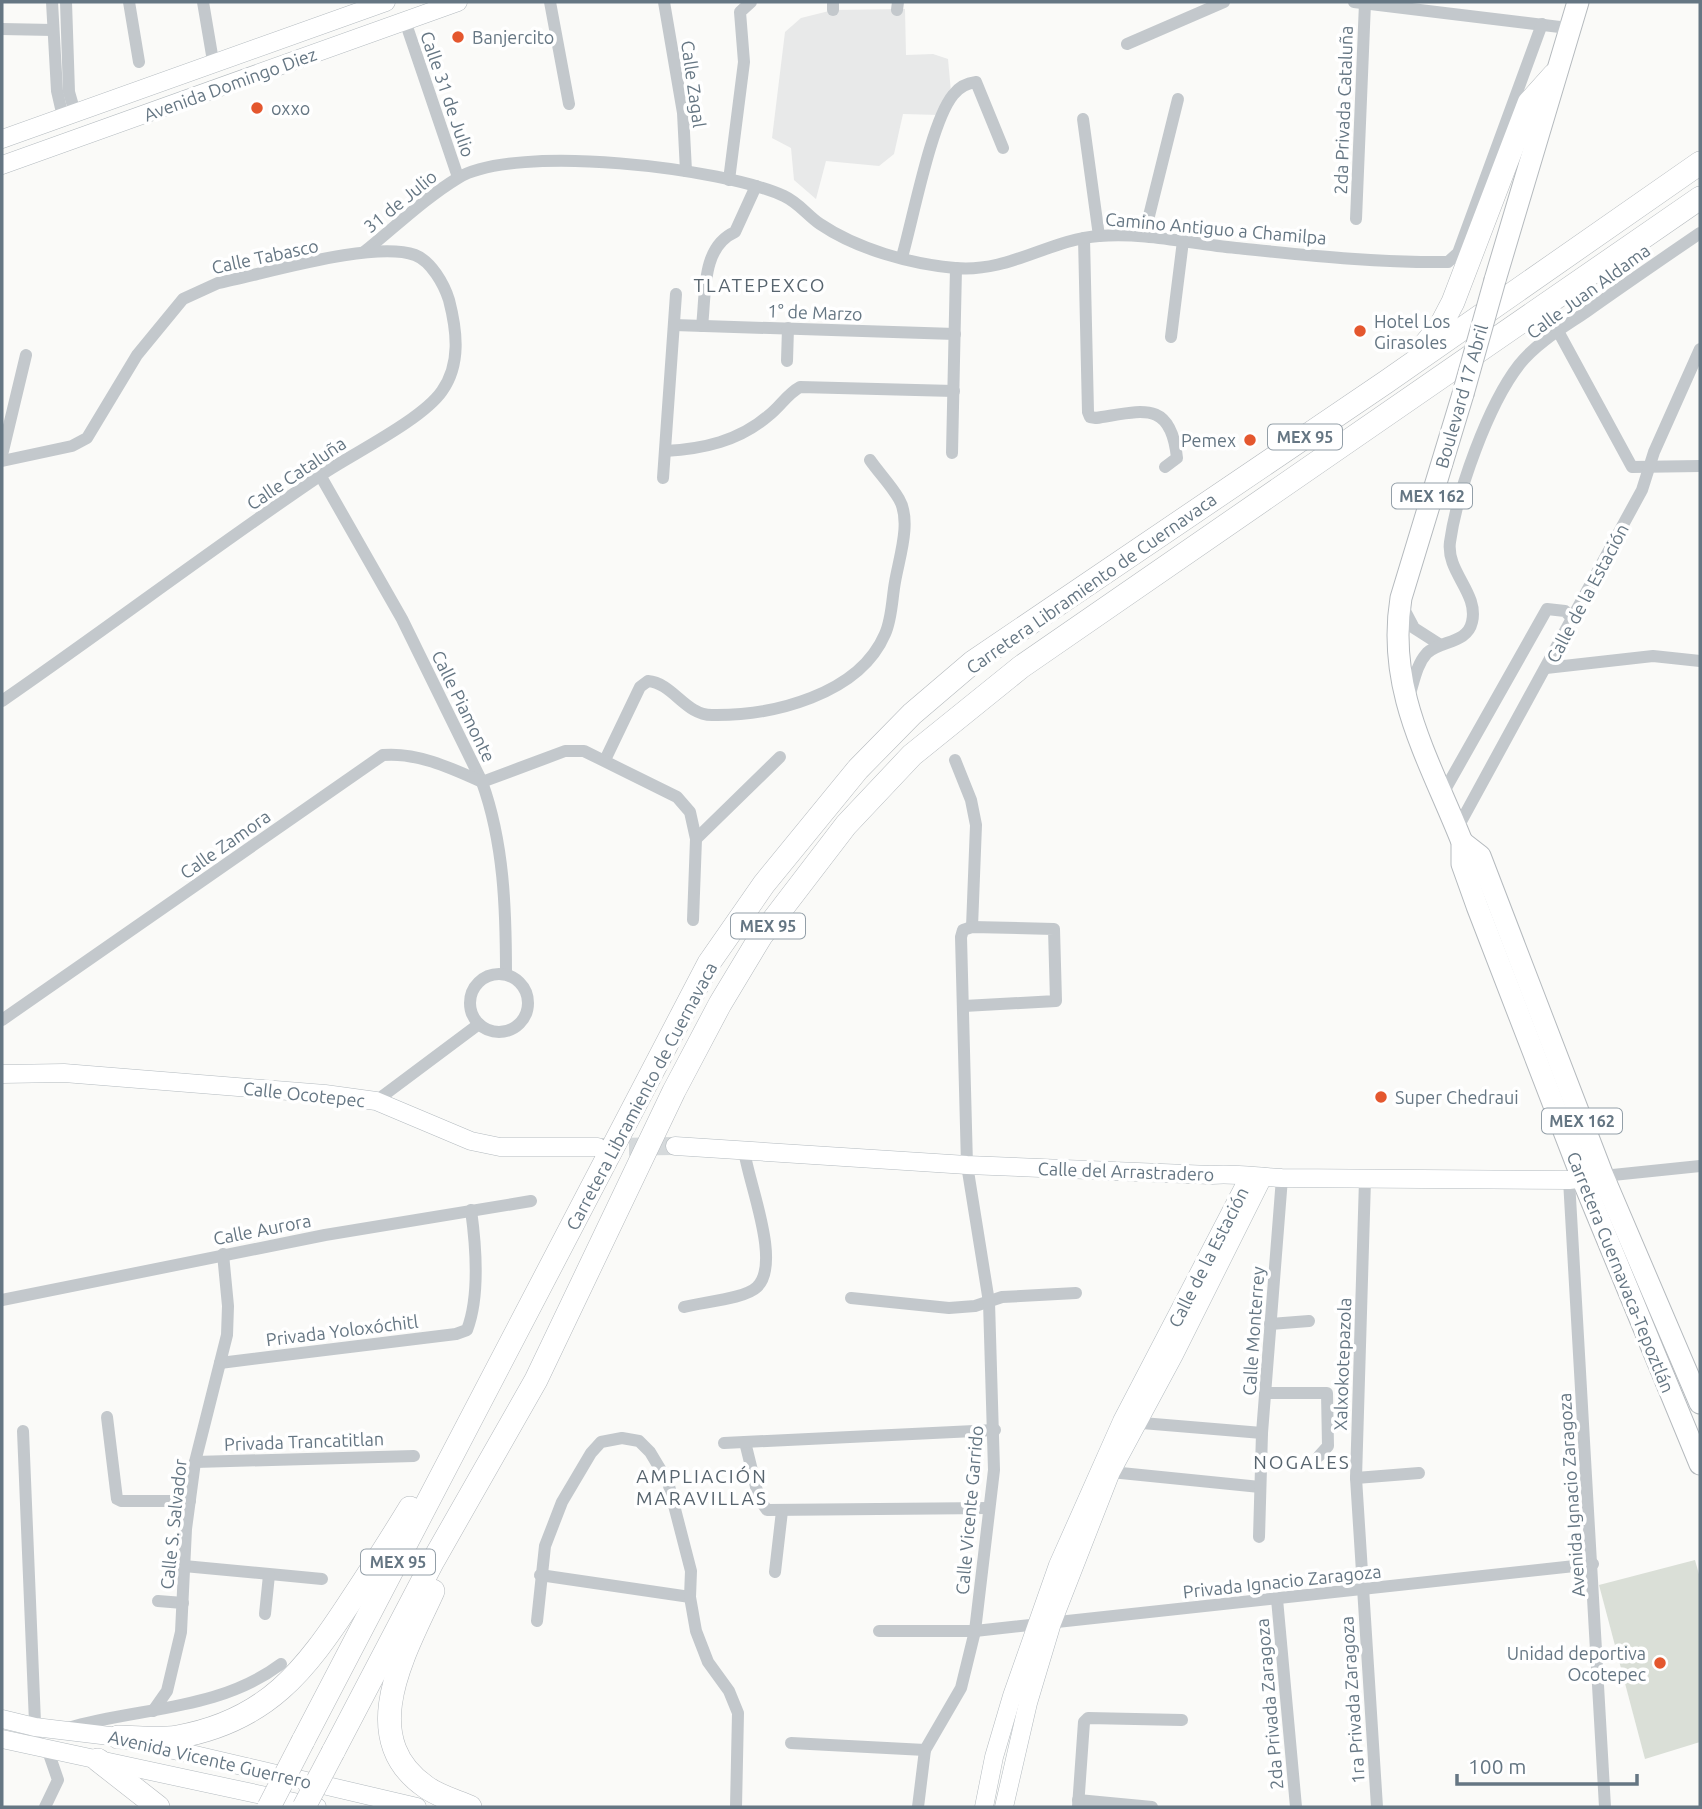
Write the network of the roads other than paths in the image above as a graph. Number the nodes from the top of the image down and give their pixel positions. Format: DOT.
graph roads {
  1 [pos="52,2"];
  2 [pos="66,2"];
  3 [pos="129,2"];
  4 [pos="203,2"];
  5 [pos="386,2"];
  6 [pos="458,2"];
  7 [pos="550,2"];
  8 [pos="664,2"];
  9 [pos="751,2"];
  10 [pos="1224,2"];
  11 [pos="1354,2"];
  12 [pos="1578,2"];
  13 [pos="1365,3"];
  14 [pos="405,21"];
  15 [pos="1542,24"];
  16 [pos="1568,28"];
  17 [pos="2,29"];
  18 [pos="53,30"];
  19 [pos="1127,44"];
  20 [pos="255,48"];
  21 [pos="213,61"];
  22 [pos="139,62"];
  23 [pos="263,72"];
  24 [pos="1554,75"];
  25 [pos="1178,99"];
  26 [pos="569,104"];
  27 [pos="69,115"];
  28 [pos="1083,119"];
  29 [pos="2,139"];
  30 [pos="1003,148"];
  31 [pos="1700,163"];
  32 [pos="2,165"];
  33 [pos="686,170"];
  34 [pos="458,177"];
  35 [pos="729,180"];
  36 [pos="755,186"];
  37 [pos="1700,198"];
  38 [pos="1356,219"];
  39 [pos="1700,233"];
  40 [pos="1099,236"];
  41 [pos="1144,236"];
  42 [pos="1084,238"];
  43 [pos="1184,240"];
  44 [pos="364,253"];
  45 [pos="902,257"];
  46 [pos="956,268"];
  47 [pos="676,293"];
  48 [pos="674,325"];
  49 [pos="702,326"];
  50 [pos="788,328"];
  51 [pos="1558,331"];
  52 [pos="955,334"];
  53 [pos="1171,337"];
  54 [pos="1700,349"];
  55 [pos="26,355"];
  56 [pos="787,361"];
  57 [pos="1386,382"];
  58 [pos="954,391"];
  59 [pos="665,450"];
  60 [pos="952,453"];
  61 [pos="2,455"];
  62 [pos="870,460"];
  63 [pos="2,461"];
  64 [pos="1649,466"];
  65 [pos="1700,466"];
  66 [pos="1165,467"];
  67 [pos="320,475"];
  68 [pos="663,478"];
  69 [pos="1401,598"];
  70 [pos="1573,619"];
  71 [pos="1439,644"];
  72 [pos="1700,662"];
  73 [pos="1546,668"];
  74 [pos="2,701"];
  75 [pos="1406,708"];
  76 [pos="780,757"];
  77 [pos="605,760"];
  78 [pos="955,760"];
  79 [pos="482,782"];
  80 [pos="1442,795"];
  81 [pos="1459,835"];
  82 [pos="696,839"];
  83 [pos="693,920"];
  84 [pos="972,927"];
  85 [pos="506,974"];
  86 [pos="964,1006"];
  87 [pos="2,1020"];
  88 [pos="479,1024"];
  89 [pos="2,1074"];
  90 [pos="376,1101"];
  91 [pos="676,1146"];
  92 [pos="598,1147"];
  93 [pos="744,1150"];
  94 [pos="967,1165"];
  95 [pos="1700,1166"];
  96 [pos="1256,1177"];
  97 [pos="1282,1178"];
  98 [pos="1585,1178"];
  99 [pos="1365,1180"];
  100 [pos="531,1201"];
  101 [pos="471,1210"];
  102 [pos="223,1254"];
  103 [pos="1076,1293"];
  104 [pos="851,1298"];
  105 [pos="2,1300"];
  106 [pos="989,1302"];
  107 [pos="684,1307"];
  108 [pos="1308,1321"];
  109 [pos="1270,1324"];
  110 [pos="220,1363"];
  111 [pos="491,1382"];
  112 [pos="1265,1393"];
  113 [pos="1700,1404"];
  114 [pos="107,1417"];
  115 [pos="1130,1422"];
  116 [pos="995,1430"];
  117 [pos="23,1432"];
  118 [pos="1262,1433"];
  119 [pos="745,1442"];
  120 [pos="724,1443"];
  121 [pos="414,1456"];
  122 [pos="1319,1456"];
  123 [pos="491,1461"];
  124 [pos="195,1462"];
  125 [pos="1700,1464"];
  126 [pos="1111,1472"];
  127 [pos="1419,1473"];
  128 [pos="1356,1478"];
  129 [pos="1260,1487"];
  130 [pos="190,1501"];
  131 [pos="989,1508"];
  132 [pos="782,1511"];
  133 [pos="1259,1538"];
  134 [pos="1593,1564"];
  135 [pos="184,1566"];
  136 [pos="775,1572"];
  137 [pos="269,1574"];
  138 [pos="540,1575"];
  139 [pos="322,1579"];
  140 [pos="1361,1591"];
  141 [pos="690,1597"];
  142 [pos="1277,1599"];
  143 [pos="158,1601"];
  144 [pos="183,1603"];
  145 [pos="265,1614"];
  146 [pos="537,1620"];
  147 [pos="1044,1624"];
  148 [pos="975,1631"];
  149 [pos="879,1632"];
  150 [pos="281,1664"];
  151 [pos="153,1711"];
  152 [pos="2,1719"];
  153 [pos="1182,1720"];
  154 [pos="35,1727"];
  155 [pos="64,1729"];
  156 [pos="118,1737"];
  157 [pos="2,1739"];
  158 [pos="791,1743"];
  159 [pos="157,1746"];
  160 [pos="42,1749"];
  161 [pos="925,1750"];
  162 [pos="98,1760"];
  163 [pos="151,1771"];
  164 [pos="1078,1804"];
  165 [pos="45,1807"];
  166 [pos="158,1807"];
  167 [pos="269,1807"];
  168 [pos="304,1807"];
  169 [pos="317,1807"];
  170 [pos="417,1807"];
  171 [pos="470,1807"];
  172 [pos="736,1807"];
  173 [pos="918,1807"];
  174 [pos="984,1807"];
  175 [pos="1004,1807"];
  176 [pos="1152,1807"];
  177 [pos="1296,1807"];
  178 [pos="1377,1807"];
  179 [pos="1605,1807"];
  1 -- 18 [label="street"];
  2 -- 27 [label="street"];
  3 -- 22 [label="street"];
  4 -- 21 [label="street"];
  5 -- 20 [label="street, Avenida Domingo Diez"];
  6 -- 14 [label="street, Avenida Domingo Diez"];
  7 -- 26 [label="street"];
  8 -- 33 [label="street, Calle Zagal"];
  9 -- 35 [label="street"];
  10 -- 19 [label="street"];
  11 -- 13 [label="street"];
  12 -- 16 [label="main road, Boulevard 17 Abril / MEX 162"];
  13 -- 15 [label="street"];
  13 -- 38 [label="street, 2da Privada Cataluña"];
  14 -- 23 [label="street, Avenida Domingo Diez"];
  14 -- 34 [label="street, Calle 31 de Julio"];
  15 -- 16 [label="street"];
  15 -- 43 [label="street, Camino Antiguo a Chamilpa"];
  16 -- 24 [label="main road, Boulevard 17 Abril / MEX 162"];
  17 -- 18 [label="street"];
  18 -- 27 [label="street"];
  20 -- 21 [label="street, Avenida Domingo Diez"];
  20 -- 23 [label="street"];
  21 -- 27 [label="street, Avenida Domingo Diez"];
  23 -- 32 [label="street, Avenida Domingo Diez"];
  24 -- 57 [label="highway"];
  24 -- 69 [label="main road, Boulevard 17 Abril / MEX 162, bridge"];
  25 -- 41 [label="street"];
  27 -- 29 [label="street, Avenida Domingo Diez"];
  28 -- 40 [label="street"];
  30 -- 45 [label="street"];
  31 -- 57 [label="highway, Carretera Libramiento de Cuernavaca / MEX 95"];
  33 -- 34 [label="street, Camino Antiguo a Chamilpa"];
  33 -- 35 [label="street, Camino Antiguo a Chamilpa"];
  34 -- 44 [label="street, 31 de Julio"];
  35 -- 36 [label="street, Camino Antiguo a Chamilpa"];
  36 -- 45 [label="street, Camino Antiguo a Chamilpa"];
  36 -- 49 [label="street"];
  37 -- 123 [label="highway, Carretera Libramiento de Cuernavaca / MEX 95"];
  39 -- 51 [label="street, Calle Juan Aldama"];
  40 -- 41 [label="street, Camino Antiguo a Chamilpa"];
  40 -- 42 [label="street, Camino Antiguo a Chamilpa"];
  41 -- 43 [label="street, Camino Antiguo a Chamilpa"];
  42 -- 46 [label="street, Camino Antiguo a Chamilpa"];
  42 -- 66 [label="street"];
  43 -- 53 [label="street"];
  44 -- 63 [label="street, Calle Tabasco"];
  44 -- 67 [label="street, Calle Cataluña"];
  45 -- 46 [label="street, Camino Antiguo a Chamilpa"];
  46 -- 52 [label="street"];
  47 -- 48 [label="street"];
  48 -- 49 [label="street, 1° de Marzo"];
  48 -- 59 [label="street"];
  49 -- 50 [label="street, 1° de Marzo"];
  50 -- 52 [label="street, 1° de Marzo"];
  50 -- 56 [label="street"];
  51 -- 64 [label="street"];
  51 -- 71 [label="street, Calle Juan Aldama"];
  52 -- 58 [label="street"];
  54 -- 64 [label="street, Calle de la Estación"];
  55 -- 61 [label="street"];
  57 -- 111 [label="highway, Carretera Libramiento de Cuernavaca / MEX 95"];
  58 -- 59 [label="street"];
  58 -- 60 [label="street"];
  59 -- 68 [label="street"];
  62 -- 77 [label="street"];
  64 -- 65 [label="street"];
  64 -- 70 [label="street, Calle de la Estación"];
  67 -- 74 [label="street, Calle Cataluña"];
  67 -- 79 [label="street, Calle Piamonte"];
  69 -- 71 [label="street"];
  69 -- 75 [label="main road, Boulevard 17 Abril / MEX 162"];
  70 -- 73 [label="street, Calle de la Estación"];
  70 -- 80 [label="street"];
  71 -- 75 [label="street, Calle Juan Aldama"];
  72 -- 73 [label="street"];
  73 -- 81 [label="street, Calle de la Estación"];
  75 -- 80 [label="main road, Boulevard 17 Abril / MEX 162"];
  76 -- 82 [label="street"];
  77 -- 79 [label="street"];
  77 -- 82 [label="street"];
  78 -- 84 [label="street"];
  79 -- 85 [label="street, Calle Piamonte"];
  79 -- 87 [label="street, Calle Zamora"];
  80 -- 81 [label="main road, Boulevard 17 Abril / MEX 162"];
  81 -- 98 [label="main road, Carretera Cuernavaca-Tepoztlán / MEX 162"];
  82 -- 83 [label="street"];
  84 -- 86 [label="street, Calle Vicente Garrido"];
  84 -- 86 [label="street"];
  85 -- 88 [label="street"];
  85 -- 88 [label="street"];
  86 -- 94 [label="street, Calle Vicente Garrido"];
  88 -- 90 [label="street"];
  89 -- 90 [label="street, Calle Ocotepec"];
  90 -- 92 [label="street, Calle Ocotepec"];
  91 -- 93 [label="street, Calle del Arrastradero"];
  93 -- 94 [label="street, Calle del Arrastradero"];
  93 -- 107 [label="street"];
  94 -- 96 [label="street, Calle del Arrastradero"];
  94 -- 106 [label="street, Calle Vicente Garrido"];
  95 -- 98 [label="street, Calle del Arrastradero"];
  96 -- 97 [label="street, Calle del Arrastradero"];
  96 -- 115 [label="street, Calle de la Estación"];
  97 -- 99 [label="street, Calle del Arrastradero"];
  97 -- 109 [label="street, Calle Monterrey"];
  98 -- 99 [label="street, Calle del Arrastradero"];
  98 -- 113 [label="main road, Carretera Cuernavaca-Tepoztlán / MEX 162"];
  98 -- 125 [label="main road, Carretera Cuernavaca-Tepoztlán / MEX 162"];
  98 -- 134 [label="street, Avenida Ignacio Zaragoza"];
  99 -- 128 [label="street, Xalxokotepazola"];
  100 -- 101 [label="street, Calle Aurora"];
  101 -- 102 [label="street, Calle Aurora"];
  101 -- 110 [label="street, Privada Yoloxóchitl"];
  102 -- 105 [label="street, Calle Aurora"];
  102 -- 110 [label="street, Calle S. Salvador"];
  103 -- 106 [label="street"];
  104 -- 106 [label="street"];
  106 -- 116 [label="street, Calle Vicente Garrido"];
  108 -- 109 [label="street"];
  109 -- 112 [label="street, Calle Monterrey"];
  110 -- 124 [label="street, Calle S. Salvador"];
  111 -- 156 [label="highway"];
  111 -- 167 [label="highway, Carretera Libramiento de Cuernavaca / MEX 95, bridge"];
  112 -- 118 [label="street, Calle Monterrey"];
  112 -- 122 [label="street"];
  114 -- 130 [label="street"];
  115 -- 118 [label="street"];
  115 -- 126 [label="street, Calle de la Estación"];
  115 -- 147 [label="street, Calle de la Estación"];
  116 -- 119 [label="street"];
  116 -- 131 [label="street, Calle Vicente Garrido"];
  117 -- 154 [label="street"];
  118 -- 129 [label="street, Calle Monterrey"];
  119 -- 120 [label="street"];
  119 -- 132 [label="street"];
  121 -- 124 [label="street, Privada Trancatitlan"];
  123 -- 168 [label="highway, Carretera Libramiento de Cuernavaca / MEX 95, bridge"];
  123 -- 171 [label="highway"];
  124 -- 130 [label="street, Calle S. Salvador"];
  126 -- 129 [label="street"];
  126 -- 147 [label="street, Calle de la Estación"];
  127 -- 128 [label="street"];
  128 -- 140 [label="street, Xalxokotepazola"];
  129 -- 133 [label="street, Calle Monterrey"];
  130 -- 135 [label="street, Calle S. Salvador"];
  131 -- 132 [label="street"];
  131 -- 148 [label="street, Calle Vicente Garrido"];
  132 -- 136 [label="street"];
  134 -- 140 [label="street, Privada Ignacio Zaragoza"];
  134 -- 179 [label="street, Avenida Ignacio Zaragoza"];
  135 -- 137 [label="street"];
  135 -- 144 [label="street, Calle S. Salvador"];
  137 -- 139 [label="street"];
  137 -- 145 [label="street"];
  138 -- 141 [label="street"];
  138 -- 141 [label="street"];
  138 -- 146 [label="street"];
  140 -- 142 [label="street, Privada Ignacio Zaragoza"];
  140 -- 178 [label="street, 1ra Privada Zaragoza"];
  141 -- 172 [label="street"];
  142 -- 147 [label="street, Privada Ignacio Zaragoza"];
  142 -- 177 [label="street, 2da Privada Zaragoza"];
  143 -- 144 [label="street"];
  144 -- 151 [label="street, Calle S. Salvador"];
  147 -- 148 [label="street, Privada Ignacio Zaragoza"];
  147 -- 174 [label="street, Calle de la Estación"];
  147 -- 175 [label="street, Calle de la Estación"];
  148 -- 149 [label="street, Privada Ignacio Zaragoza"];
  148 -- 161 [label="street, Calle Vicente Garrido"];
  150 -- 151 [label="street"];
  151 -- 155 [label="street"];
  152 -- 154 [label="street, Avenida Vicente Guerrero"];
  153 -- 164 [label="street"];
  154 -- 155 [label="street, Avenida Vicente Guerrero"];
  154 -- 160 [label="street"];
  155 -- 156 [label="street, Avenida Vicente Guerrero"];
  156 -- 159 [label="street, Avenida Vicente Guerrero"];
  157 -- 160 [label="street, Avenida Vicente Guerrero"];
  158 -- 161 [label="street"];
  159 -- 163 [label="street"];
  159 -- 170 [label="street, Avenida Vicente Guerrero"];
  160 -- 162 [label="street, Avenida Vicente Guerrero"];
  160 -- 165 [label="street"];
  161 -- 173 [label="street, Calle Vicente Garrido"];
  162 -- 163 [label="street, Avenida Vicente Guerrero"];
  162 -- 166 [label="highway"];
  163 -- 169 [label="street, Avenida Vicente Guerrero"];
  164 -- 176 [label="street"];
}
